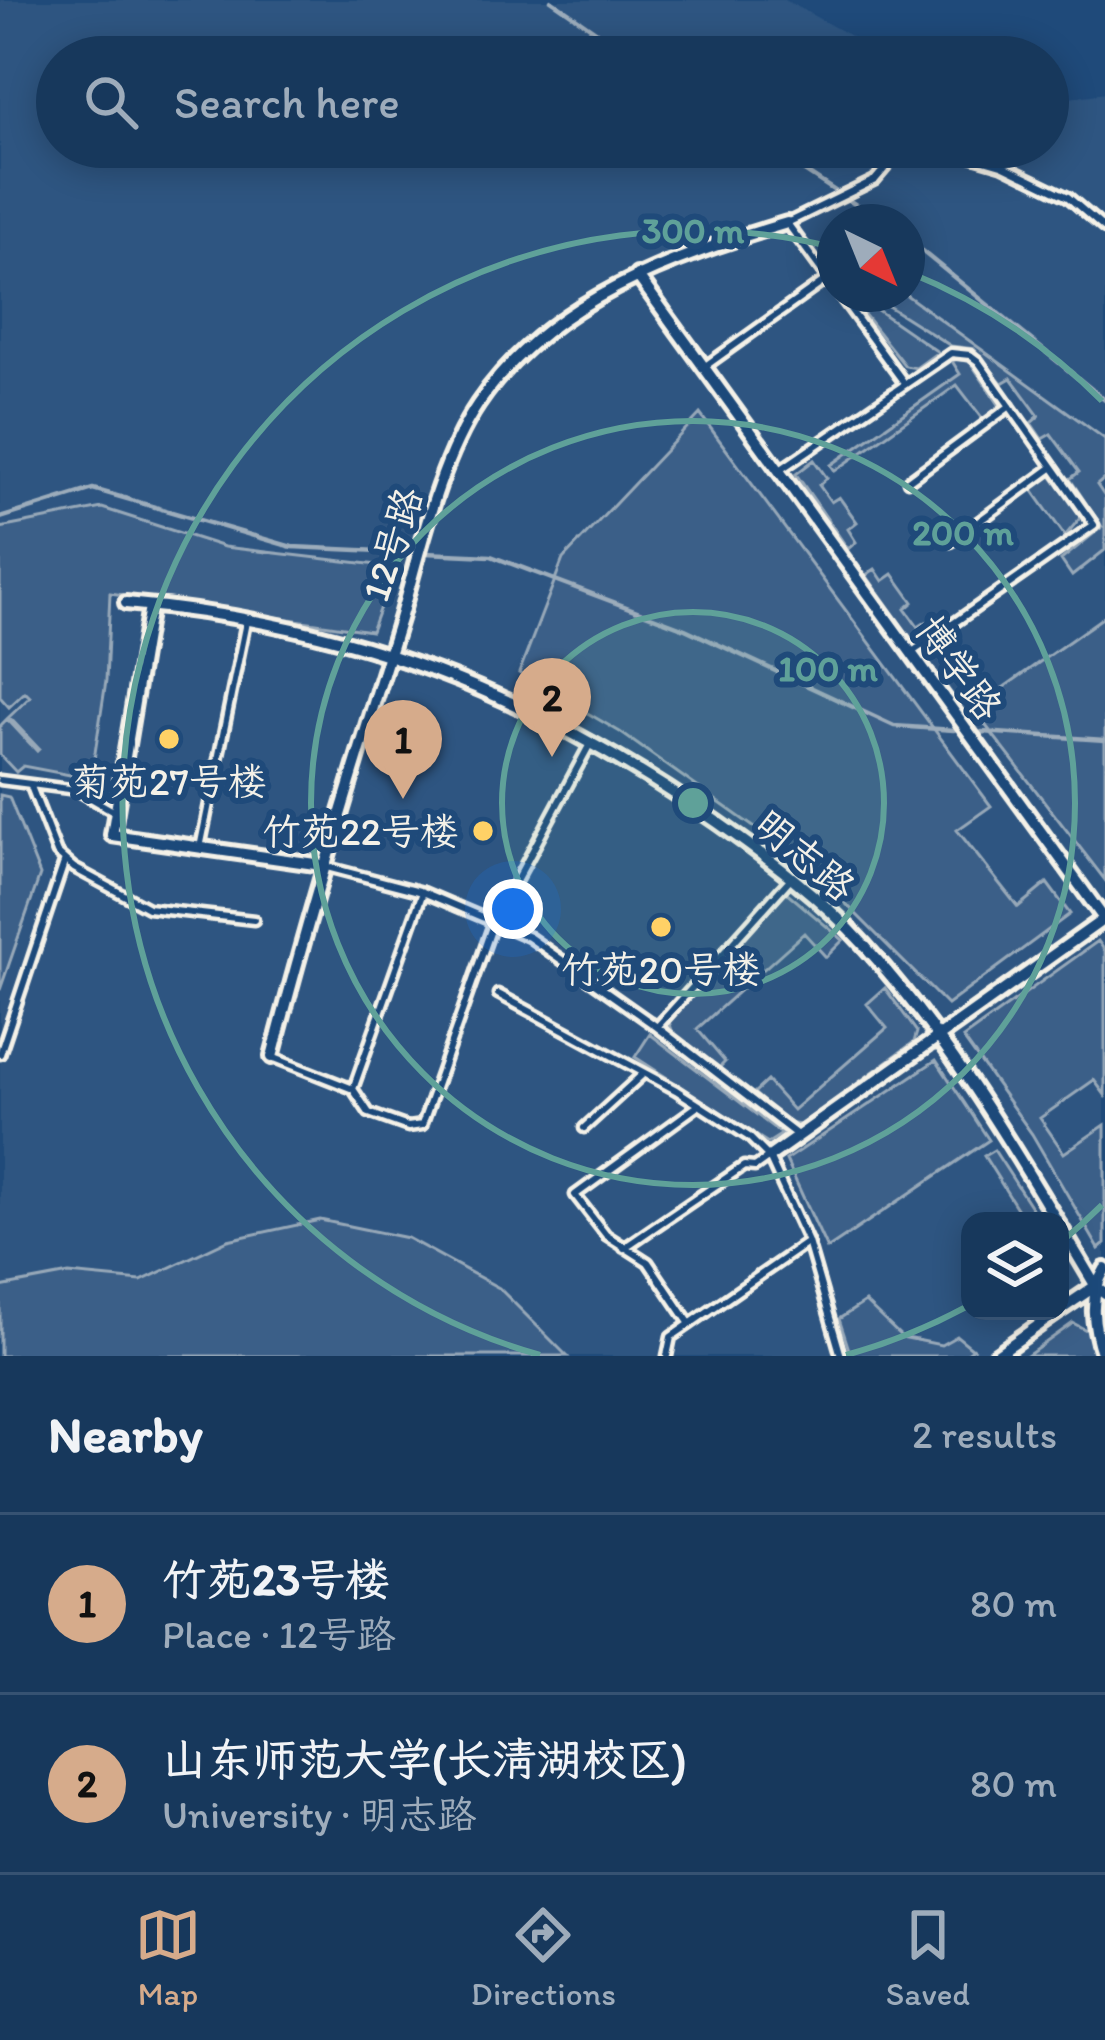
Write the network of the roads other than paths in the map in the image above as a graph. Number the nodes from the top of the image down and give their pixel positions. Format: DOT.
graph roads {
  1 [pos="886,168"];
  2 [pos="1008,168"];
  3 [pos="787,223"];
  4 [pos="1105,229"];
  5 [pos="817,265"];
  6 [pos="638,275"];
  7 [pos="817,286"];
  8 [pos="852,312"];
  9 [pos="704,367"];
  10 [pos="905,384"];
  11 [pos="1010,406"];
  12 [pos="1053,467"];
  13 [pos="780,470"];
  14 [pos="908,481"];
  15 [pos="951,542"];
  16 [pos="126,604"];
  17 [pos="150,606"];
  18 [pos="247,618"];
  19 [pos="389,653"];
  20 [pos="911,653"];
  21 [pos="590,743"];
  22 [pos="0,780"];
  23 [pos="30,784"];
  24 [pos="116,812"];
  25 [pos="200,848"];
  26 [pos="65,860"];
  27 [pos="322,865"];
  28 [pos="791,878"];
  29 [pos="423,892"];
  30 [pos="1105,919"];
  31 [pos="254,920"];
  32 [pos="493,924"];
  33 [pos="498,994"];
  34 [pos="658,1027"];
  35 [pos="938,1034"];
  36 [pos="0,1054"];
  37 [pos="272,1057"];
  38 [pos="644,1073"];
  39 [pos="353,1089"];
  40 [pos="699,1105"];
  41 [pos="584,1128"];
  42 [pos="797,1136"];
  43 [pos="769,1157"];
  44 [pos="1051,1212"];
  45 [pos="1069,1240"];
  46 [pos="808,1242"];
  47 [pos="624,1248"];
  48 [pos="1105,1269"];
  49 [pos="1102,1287"];
  50 [pos="1069,1305"];
  51 [pos="1046,1320"];
  52 [pos="690,1324"];
  53 [pos="667,1356"];
  54 [pos="841,1356"];
  55 [pos="995,1356"];
  56 [pos="1103,1356"];
  1 -- 3 [label="lane"];
  2 -- 4 [label="lane"];
  3 -- 5 [label="lane"];
  3 -- 6 [label="street, 12号路"];
  6 -- 9 [label="street, 博学路"];
  6 -- 19 [label="street, 12号路"];
  7 -- 9 [label="lane"];
  8 -- 10 [label="lane"];
  9 -- 13 [label="street, 博学路"];
  10 -- 11 [label="lane"];
  10 -- 13 [label="lane"];
  11 -- 12 [label="lane"];
  11 -- 14 [label="lane"];
  12 -- 15 [label="lane"];
  12 -- 20 [label="lane"];
  13 -- 20 [label="street, 博学路"];
  16 -- 17 [label="street, 明志路"];
  17 -- 18 [label="street, 明志路"];
  17 -- 24 [label="street"];
  18 -- 19 [label="street, 明志路"];
  18 -- 25 [label="lane"];
  19 -- 21 [label="street, 明志路"];
  19 -- 27 [label="street, 12号路"];
  20 -- 30 [label="street, 博学路"];
  21 -- 28 [label="street, 明志路"];
  21 -- 32 [label="lane"];
  22 -- 23 [label="lane"];
  23 -- 24 [label="lane"];
  23 -- 26 [label="lane"];
  24 -- 25 [label="street"];
  25 -- 27 [label="street"];
  26 -- 31 [label="lane"];
  26 -- 36 [label="lane"];
  27 -- 29 [label="lane"];
  27 -- 37 [label="street, 12号路"];
  28 -- 34 [label="lane"];
  28 -- 35 [label="street, 明志路"];
  29 -- 32 [label="lane"];
  29 -- 39 [label="lane"];
  30 -- 35 [label="street"];
  32 -- 34 [label="lane"];
  32 -- 39 [label="lane"];
  33 -- 38 [label="lane"];
  34 -- 42 [label="lane"];
  35 -- 42 [label="street"];
  35 -- 44 [label="street, 明志路"];
  37 -- 39 [label="lane"];
  38 -- 40 [label="lane"];
  38 -- 41 [label="lane"];
  40 -- 43 [label="lane"];
  40 -- 47 [label="lane"];
  42 -- 43 [label="street"];
  43 -- 46 [label="lane"];
  43 -- 47 [label="lane"];
  45 -- 49 [label="street, 明志路"];
  46 -- 52 [label="lane"];
  46 -- 54 [label="lane"];
  47 -- 52 [label="lane"];
  48 -- 49 [label="street"];
  49 -- 50 [label="street"];
  49 -- 56 [label="street"];
  51 -- 55 [label="street"];
  52 -- 53 [label="lane"];
}
